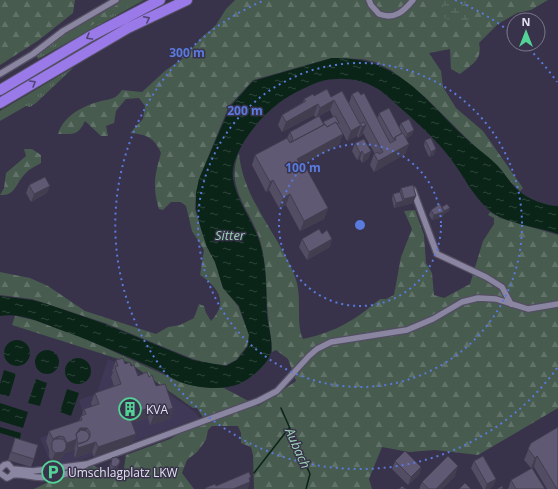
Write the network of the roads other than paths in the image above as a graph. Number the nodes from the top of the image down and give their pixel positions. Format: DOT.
graph roads {
  1 [pos="116,0"];
  2 [pos="160,0"];
  3 [pos="187,0"];
  4 [pos="369,0"];
  5 [pos="413,0"];
  6 [pos="0,74"];
  7 [pos="0,90"];
  8 [pos="0,103"];
  9 [pos="412,188"];
  10 [pos="511,304"];
  11 [pos="558,304"];
  12 [pos="0,469"];
  13 [pos="13,472"];
  14 [pos="0,474"];
  1 -- 6 [label="street"];
  2 -- 7 [label="highway, one-way"];
  8 -- 3 [label="highway, one-way"];
  4 -- 5 [label="street"];
  9 -- 10 [label="street"];
  10 -- 11 [label="street"];
  10 -- 13 [label="street"];
  12 -- 13 [label="street"];
  13 -- 14 [label="street"];
}
